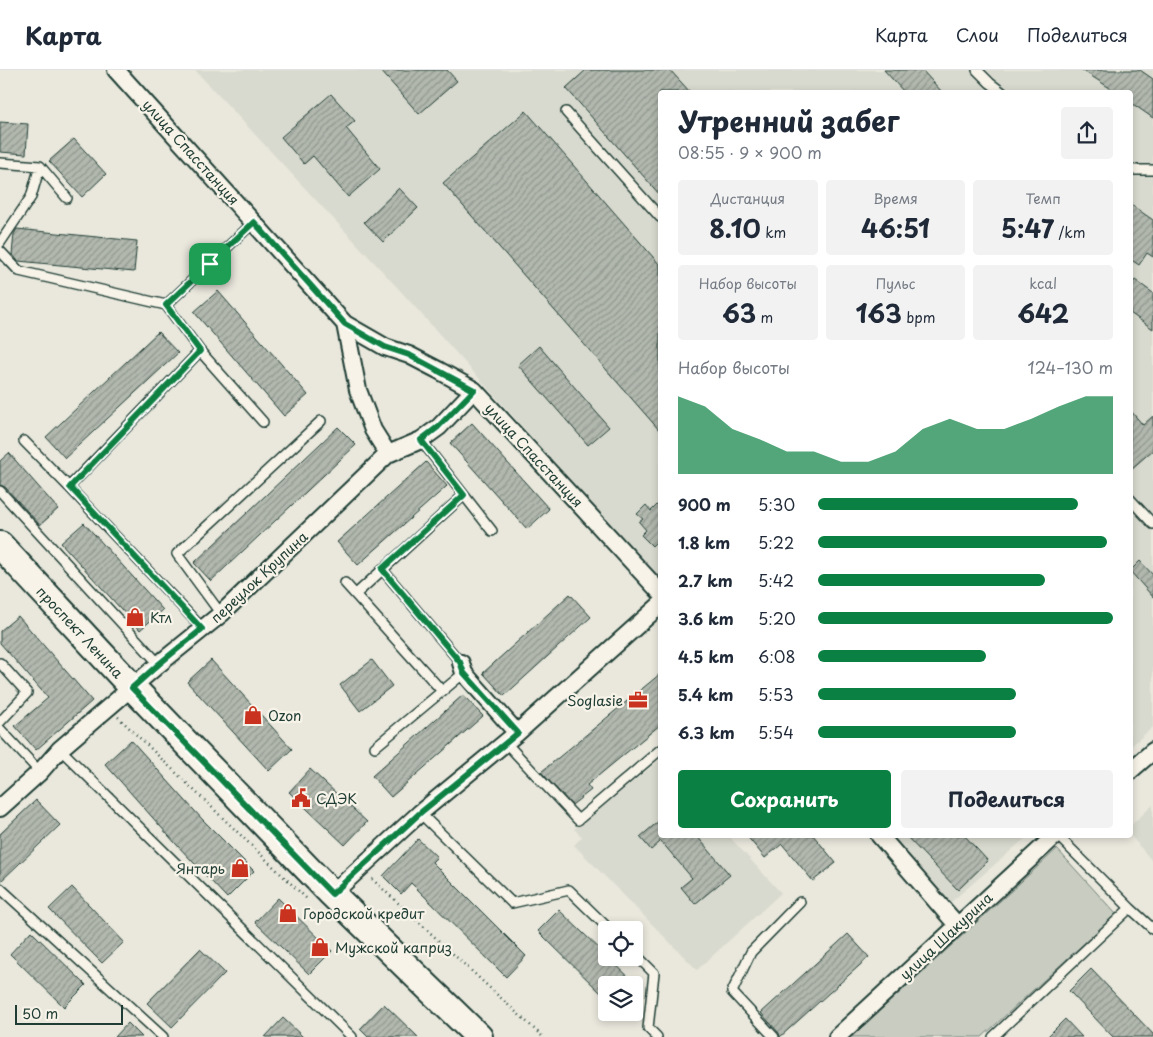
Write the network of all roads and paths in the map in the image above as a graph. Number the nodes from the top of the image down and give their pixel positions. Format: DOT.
graph roads {
  1 [pos="116,70"];
  2 [pos="977,70"];
  3 [pos="999,90"];
  4 [pos="566,112"];
  5 [pos="0,163"];
  6 [pos="40,166"];
  7 [pos="1133,170"];
  8 [pos="1153,170"];
  9 [pos="67,198"];
  10 [pos="658,215"];
  11 [pos="254,222"];
  12 [pos="0,243"];
  13 [pos="0,252"];
  14 [pos="166,305"];
  15 [pos="345,324"];
  16 [pos="200,351"];
  17 [pos="474,390"];
  18 [pos="264,422"];
  19 [pos="322,422"];
  20 [pos="421,440"];
  21 [pos="24,441"];
  22 [pos="388,454"];
  23 [pos="70,487"];
  24 [pos="0,491"];
  25 [pos="464,495"];
  26 [pos="1133,502"];
  27 [pos="1153,524"];
  28 [pos="492,531"];
  29 [pos="0,545"];
  30 [pos="382,569"];
  31 [pos="346,583"];
  32 [pos="658,590"];
  33 [pos="356,594"];
  34 [pos="658,607"];
  35 [pos="221,614"];
  36 [pos="202,629"];
  37 [pos="0,663"];
  38 [pos="159,664"];
  39 [pos="462,668"];
  40 [pos="132,688"];
  41 [pos="442,691"];
  42 [pos="109,708"];
  43 [pos="0,722"];
  44 [pos="0,729"];
  45 [pos="512,738"];
  46 [pos="375,746"];
  47 [pos="60,750"];
  48 [pos="1153,751"];
  49 [pos="658,752"];
  50 [pos="1133,768"];
  51 [pos="40,772"];
  52 [pos="0,808"];
  53 [pos="420,813"];
  54 [pos="882,838"];
  55 [pos="1053,838"];
  56 [pos="1059,838"];
  57 [pos="372,879"];
  58 [pos="0,888"];
  59 [pos="320,897"];
  60 [pos="800,902"];
  61 [pos="1130,908"];
  62 [pos="601,921"];
  63 [pos="957,926"];
  64 [pos="1153,929"];
  65 [pos="643,963"];
  66 [pos="163,1037"];
  67 [pos="352,1037"];
  68 [pos="479,1037"];
  69 [pos="543,1037"];
  70 [pos="657,1037"];
  71 [pos="774,1037"];
  72 [pos="836,1037"];
  73 [pos="993,1037"];
  1 -- 11 [label="street, улица Спасстанция"];
  2 -- 3 [label="lane"];
  4 -- 10 [label="lane"];
  5 -- 6 [label="lane"];
  6 -- 9 [label="lane"];
  6 -- 12 [label="lane"];
  7 -- 8 [label="lane"];
  11 -- 14 [label="lane"];
  11 -- 15 [label="street, улица Спасстанция"];
  13 -- 14 [label="lane"];
  14 -- 16 [label="lane"];
  15 -- 17 [label="street, улица Спасстанция"];
  15 -- 22 [label="street"];
  16 -- 18 [label="lane"];
  16 -- 23 [label="lane"];
  17 -- 20 [label="street, переулок Крупина"];
  17 -- 32 [label="street, улица Спасстанция"];
  19 -- 35 [label="lane"];
  20 -- 22 [label="street, переулок Крупина"];
  20 -- 25 [label="lane"];
  21 -- 23 [label="lane"];
  22 -- 35 [label="street, переулок Крупина"];
  23 -- 36 [label="lane"];
  24 -- 38 [label="lane"];
  25 -- 28 [label="lane"];
  25 -- 30 [label="lane"];
  26 -- 27 [label="lane"];
  29 -- 40 [label="main road, проспект Ленина"];
  30 -- 33 [label="lane"];
  30 -- 39 [label="lane"];
  31 -- 33 [label="lane"];
  33 -- 41 [label="lane"];
  34 -- 45 [label="street"];
  35 -- 36 [label="street, переулок Крупина"];
  36 -- 38 [label="street, переулок Крупина"];
  37 -- 43 [label="lane"];
  38 -- 40 [label="street, переулок Крупина"];
  39 -- 41 [label="lane"];
  39 -- 45 [label="street"];
  40 -- 42 [label="street, переулок Крупина"];
  40 -- 59 [label="main road, проспект Ленина"];
  41 -- 46 [label="lane"];
  42 -- 47 [label="street, переулок Крупина"];
  42 -- 59 [label="path"];
  44 -- 51 [label="lane"];
  45 -- 49 [label="lane"];
  45 -- 53 [label="street"];
  47 -- 51 [label="street, переулок Крупина"];
  47 -- 67 [label="lane"];
  48 -- 50 [label="street"];
  51 -- 52 [label="street, переулок Крупина"];
  53 -- 59 [label="street"];
  53 -- 62 [label="lane"];
  54 -- 63 [label="street"];
  55 -- 63 [label="street, улица Шакурина"];
  56 -- 61 [label="lane"];
  57 -- 69 [label="path"];
  58 -- 66 [label="lane"];
  59 -- 68 [label="main road, проспект Ленина"];
  60 -- 71 [label="lane"];
  61 -- 64 [label="lane"];
  61 -- 73 [label="lane"];
  63 -- 72 [label="street, улица Шакурина"];
  65 -- 70 [label="lane"];
}
